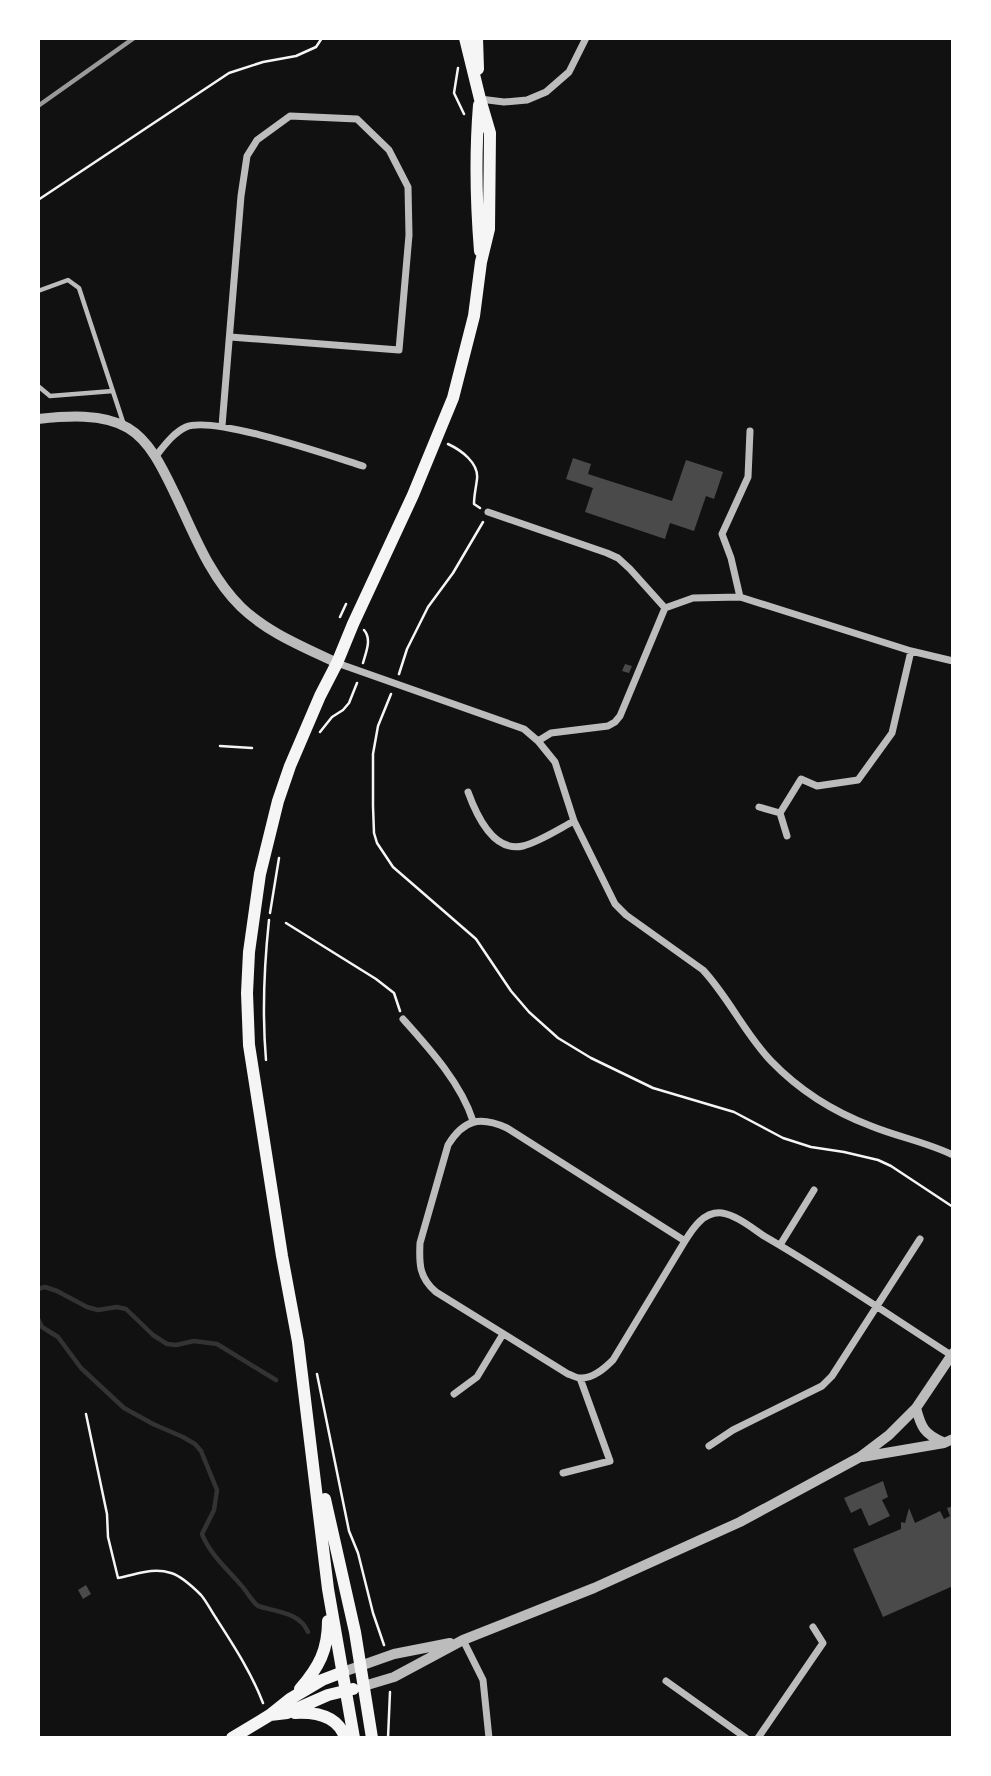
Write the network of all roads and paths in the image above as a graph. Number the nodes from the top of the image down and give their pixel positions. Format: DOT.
graph roads {
  1 [pos="322,38"];
  2 [pos="465,38"];
  3 [pos="477,38"];
  4 [pos="586,38"];
  5 [pos="458,64"];
  6 [pos="480,99"];
  7 [pos="465,115"];
  8 [pos="38,200"];
  9 [pos="38,291"];
  10 [pos="230,337"];
  11 [pos="38,386"];
  12 [pos="113,391"];
  13 [pos="38,419"];
  14 [pos="120,424"];
  15 [pos="222,426"];
  16 [pos="750,431"];
  17 [pos="436,438"];
  18 [pos="155,457"];
  19 [pos="363,466"];
  20 [pos="488,512"];
  21 [pos="740,597"];
  22 [pos="347,602"];
  23 [pos="665,608"];
  24 [pos="340,617"];
  25 [pos="363,628"];
  26 [pos="911,651"];
  27 [pos="953,661"];
  28 [pos="337,663"];
  29 [pos="361,672"];
  30 [pos="395,684"];
  31 [pos="320,733"];
  32 [pos="538,741"];
  33 [pos="220,746"];
  34 [pos="252,748"];
  35 [pos="468,792"];
  36 [pos="759,807"];
  37 [pos="780,813"];
  38 [pos="574,821"];
  39 [pos="787,836"];
  40 [pos="280,852"];
  41 [pos="286,923"];
  42 [pos="403,1019"];
  43 [pos="267,1060"];
  44 [pos="473,1121"];
  45 [pos="953,1155"];
  46 [pos="814,1189"];
  47 [pos="953,1207"];
  48 [pos="920,1239"];
  49 [pos="685,1241"];
  50 [pos="780,1245"];
  51 [pos="876,1307"];
  52 [pos="503,1334"];
  53 [pos="952,1354"];
  54 [pos="316,1369"];
  55 [pos="580,1378"];
  56 [pos="454,1394"];
  57 [pos="916,1408"];
  58 [pos="86,1414"];
  59 [pos="310,1434"];
  60 [pos="948,1441"];
  61 [pos="709,1446"];
  62 [pos="860,1457"];
  63 [pos="563,1473"];
  64 [pos="328,1589"];
  65 [pos="813,1627"];
  66 [pos="463,1640"];
  67 [pos="388,1657"];
  68 [pos="361,1666"];
  69 [pos="343,1672"];
  70 [pos="387,1678"];
  71 [pos="666,1681"];
  72 [pos="364,1686"];
  73 [pos="346,1691"];
  74 [pos="290,1699"];
  75 [pos="267,1710"];
  76 [pos="287,1713"];
  77 [pos="232,1738"];
  78 [pos="345,1738"];
  79 [pos="354,1738"];
  80 [pos="372,1738"];
  81 [pos="388,1738"];
  82 [pos="489,1738"];
  83 [pos="746,1738"];
  84 [pos="758,1738"];
  1 -- 8 [label="path"];
  2 -- 6 [label="main road"];
  3 -- 6 [label="main road"];
  4 -- 6 [label="street"];
  5 -- 7 [label="path"];
  6 -- 17 [label="main road"];
  9 -- 12 [label="lane"];
  10 -- 10 [label="street"];
  10 -- 15 [label="street"];
  11 -- 12 [label="lane"];
  12 -- 14 [label="lane"];
  13 -- 14 [label="street"];
  14 -- 18 [label="street"];
  15 -- 18 [label="street"];
  15 -- 19 [label="street"];
  16 -- 21 [label="street"];
  17 -- 20 [label="path"];
  17 -- 28 [label="main road"];
  18 -- 28 [label="street"];
  20 -- 23 [label="street"];
  20 -- 30 [label="path"];
  21 -- 23 [label="street"];
  21 -- 26 [label="street"];
  22 -- 24 [label="path"];
  23 -- 32 [label="street"];
  25 -- 29 [label="path"];
  26 -- 27 [label="street"];
  26 -- 37 [label="street"];
  28 -- 29 [label="street"];
  28 -- 59 [label="main road"];
  29 -- 30 [label="street"];
  29 -- 31 [label="path"];
  30 -- 32 [label="street"];
  30 -- 47 [label="path"];
  32 -- 38 [label="street"];
  33 -- 34 [label="path"];
  35 -- 38 [label="street"];
  36 -- 37 [label="street"];
  37 -- 39 [label="street"];
  38 -- 45 [label="street"];
  40 -- 43 [label="path"];
  41 -- 42 [label="path"];
  42 -- 44 [label="street"];
  44 -- 49 [label="street"];
  44 -- 52 [label="street"];
  46 -- 50 [label="street"];
  48 -- 51 [label="street"];
  49 -- 50 [label="street"];
  49 -- 55 [label="street"];
  50 -- 51 [label="street"];
  51 -- 53 [label="street"];
  51 -- 61 [label="street"];
  52 -- 55 [label="street"];
  52 -- 56 [label="street"];
  53 -- 57 [label="street"];
  54 -- 67 [label="path"];
  55 -- 63 [label="street"];
  57 -- 60 [label="street"];
  57 -- 62 [label="street"];
  58 -- 75 [label="path"];
  59 -- 64 [label="main road"];
  59 -- 68 [label="main road"];
  60 -- 62 [label="street"];
  62 -- 66 [label="street"];
  64 -- 69 [label="main road"];
  64 -- 74 [label="main road"];
  65 -- 84 [label="street"];
  66 -- 67 [label="street"];
  66 -- 70 [label="street"];
  66 -- 82 [label="street"];
  67 -- 68 [label="street"];
  68 -- 69 [label="street"];
  68 -- 72 [label="main road"];
  69 -- 73 [label="main road"];
  69 -- 74 [label="main road"];
  70 -- 72 [label="street"];
  70 -- 81 [label="path"];
  71 -- 83 [label="street"];
  72 -- 73 [label="main road"];
  72 -- 80 [label="main road"];
  73 -- 76 [label="main road"];
  73 -- 79 [label="main road"];
  74 -- 75 [label="main road"];
  75 -- 76 [label="main road"];
  75 -- 77 [label="main road"];
  76 -- 78 [label="main road"];
}
